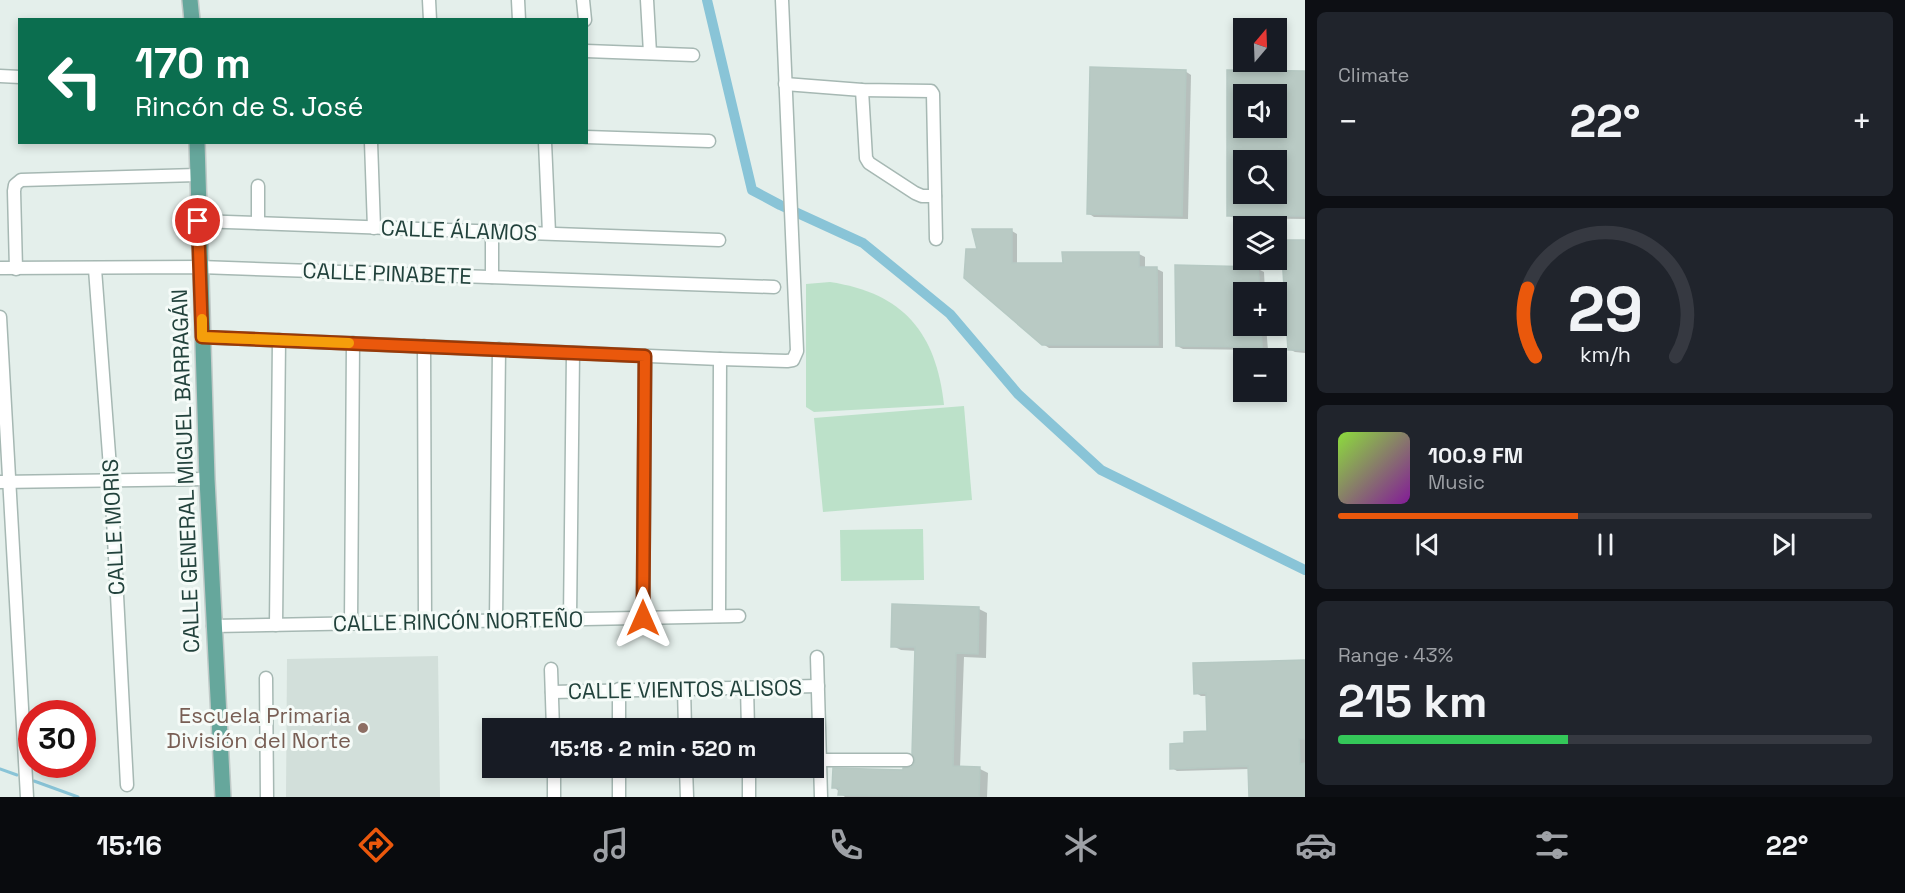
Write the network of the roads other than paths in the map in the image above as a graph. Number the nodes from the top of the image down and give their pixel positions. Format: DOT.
graph roads {
  1 [pos="190,0"];
  2 [pos="429,0"];
  3 [pos="518,0"];
  4 [pos="583,0"];
  5 [pos="647,0"];
  6 [pos="782,0"];
  7 [pos="192,18"];
  8 [pos="430,18"];
  9 [pos="519,18"];
  10 [pos="585,18"];
  11 [pos="588,51"];
  12 [pos="650,53"];
  13 [pos="693,55"];
  14 [pos="0,76"];
  15 [pos="18,77"];
  16 [pos="785,84"];
  17 [pos="862,90"];
  18 [pos="588,137"];
  19 [pos="709,141"];
  20 [pos="197,144"];
  21 [pos="371,144"];
  22 [pos="545,144"];
  23 [pos="197,175"];
  24 [pos="258,186"];
  25 [pos="935,196"];
  26 [pos="198,221"];
  27 [pos="258,223"];
  28 [pos="374,228"];
  29 [pos="492,231"];
  30 [pos="549,233"];
  31 [pos="936,239"];
  32 [pos="719,240"];
  33 [pos="200,267"];
  34 [pos="0,268"];
  35 [pos="16,269"];
  36 [pos="95,269"];
  37 [pos="492,277"];
  38 [pos="774,287"];
  39 [pos="0,317"];
  40 [pos="202,337"];
  41 [pos="279,340"];
  42 [pos="1,342"];
  43 [pos="353,343"];
  44 [pos="424,346"];
  45 [pos="499,350"];
  46 [pos="573,352"];
  47 [pos="645,356"];
  48 [pos="720,359"];
  49 [pos="207,479"];
  50 [pos="5,482"];
  51 [pos="111,482"];
  52 [pos="719,616"];
  53 [pos="739,616"];
  54 [pos="643,618"];
  55 [pos="570,619"];
  56 [pos="496,621"];
  57 [pos="425,622"];
  58 [pos="351,623"];
  59 [pos="276,625"];
  60 [pos="213,626"];
  61 [pos="817,657"];
  62 [pos="551,669"];
  63 [pos="266,678"];
  64 [pos="818,686"];
  65 [pos="747,687"];
  66 [pos="684,688"];
  67 [pos="619,689"];
  68 [pos="552,692"];
  69 [pos="553,718"];
  70 [pos="619,718"];
  71 [pos="685,718"];
  72 [pos="748,718"];
  73 [pos="819,718"];
  74 [pos="824,759"];
  75 [pos="907,760"];
  76 [pos="554,778"];
  77 [pos="619,778"];
  78 [pos="686,778"];
  79 [pos="749,778"];
  80 [pos="820,778"];
  81 [pos="127,785"];
  82 [pos="27,797"];
  83 [pos="223,797"];
  84 [pos="267,797"];
  85 [pos="554,797"];
  86 [pos="619,797"];
  87 [pos="687,797"];
  88 [pos="749,797"];
  89 [pos="821,797"];
  1 -- 7 [label="main road"];
  2 -- 8 [label="street"];
  3 -- 9 [label="street"];
  4 -- 10 [label="street"];
  5 -- 12 [label="street"];
  6 -- 16 [label="street"];
  11 -- 12 [label="street"];
  12 -- 13 [label="street"];
  14 -- 15 [label="street"];
  16 -- 17 [label="street"];
  16 -- 48 [label="street"];
  17 -- 25 [label="street"];
  17 -- 25 [label="street"];
  18 -- 19 [label="street"];
  20 -- 23 [label="main road, CALLE GENERAL MIGUEL BARRAGÁN"];
  21 -- 28 [label="street"];
  22 -- 30 [label="street"];
  23 -- 26 [label="main road, CALLE GENERAL MIGUEL BARRAGÁN"];
  23 -- 35 [label="street"];
  24 -- 27 [label="street"];
  25 -- 31 [label="street"];
  26 -- 27 [label="street, CALLE ÁLAMOS"];
  26 -- 33 [label="main road, CALLE GENERAL MIGUEL BARRAGÁN"];
  27 -- 28 [label="street, CALLE ÁLAMOS"];
  28 -- 29 [label="street, CALLE ÁLAMOS"];
  29 -- 30 [label="street, CALLE ÁLAMOS"];
  29 -- 37 [label="street"];
  30 -- 32 [label="street, CALLE ÁLAMOS"];
  33 -- 36 [label="street, CALLE PINABETE"];
  33 -- 37 [label="street, CALLE PINABETE"];
  33 -- 40 [label="main road, CALLE GENERAL MIGUEL BARRAGÁN"];
  34 -- 35 [label="street, CALLE PINABETE"];
  35 -- 36 [label="street, CALLE PINABETE"];
  36 -- 51 [label="street, CALLE MORIS"];
  37 -- 38 [label="street, CALLE PINABETE"];
  39 -- 42 [label="street"];
  40 -- 41 [label="street"];
  40 -- 49 [label="main road, CALLE GENERAL MIGUEL BARRAGÁN"];
  41 -- 43 [label="street"];
  41 -- 59 [label="street"];
  42 -- 50 [label="street"];
  43 -- 44 [label="street"];
  43 -- 58 [label="street"];
  44 -- 45 [label="street"];
  44 -- 57 [label="street"];
  45 -- 46 [label="street"];
  45 -- 56 [label="street"];
  46 -- 47 [label="street"];
  46 -- 55 [label="street"];
  47 -- 48 [label="street"];
  47 -- 54 [label="street"];
  48 -- 52 [label="street"];
  49 -- 51 [label="street"];
  49 -- 60 [label="main road, CALLE GENERAL MIGUEL BARRAGÁN"];
  50 -- 51 [label="street"];
  50 -- 82 [label="street"];
  51 -- 81 [label="street, CALLE MORIS"];
  52 -- 53 [label="street, CALLE RINCÓN NORTEÑO"];
  52 -- 54 [label="street, CALLE RINCÓN NORTEÑO"];
  54 -- 55 [label="street, CALLE RINCÓN NORTEÑO"];
  55 -- 56 [label="street, CALLE RINCÓN NORTEÑO"];
  56 -- 57 [label="street, CALLE RINCÓN NORTEÑO"];
  57 -- 58 [label="street, CALLE RINCÓN NORTEÑO"];
  58 -- 59 [label="street, CALLE RINCÓN NORTEÑO"];
  59 -- 60 [label="street, CALLE RINCÓN NORTEÑO"];
  60 -- 83 [label="main road, CALLE GENERAL MIGUEL BARRAGÁN"];
  61 -- 64 [label="street"];
  62 -- 68 [label="street"];
  63 -- 84 [label="street"];
  64 -- 65 [label="street, CALLE VIENTOS ALISOS"];
  64 -- 73 [label="street"];
  65 -- 66 [label="street, CALLE VIENTOS ALISOS"];
  65 -- 72 [label="street"];
  66 -- 67 [label="street, CALLE VIENTOS ALISOS"];
  66 -- 71 [label="street"];
  67 -- 68 [label="street, CALLE VIENTOS ALISOS"];
  67 -- 70 [label="street"];
  68 -- 69 [label="street"];
  74 -- 75 [label="street"];
  76 -- 85 [label="street"];
  77 -- 86 [label="street"];
  78 -- 87 [label="street"];
  79 -- 88 [label="street"];
  80 -- 89 [label="street"];
}
